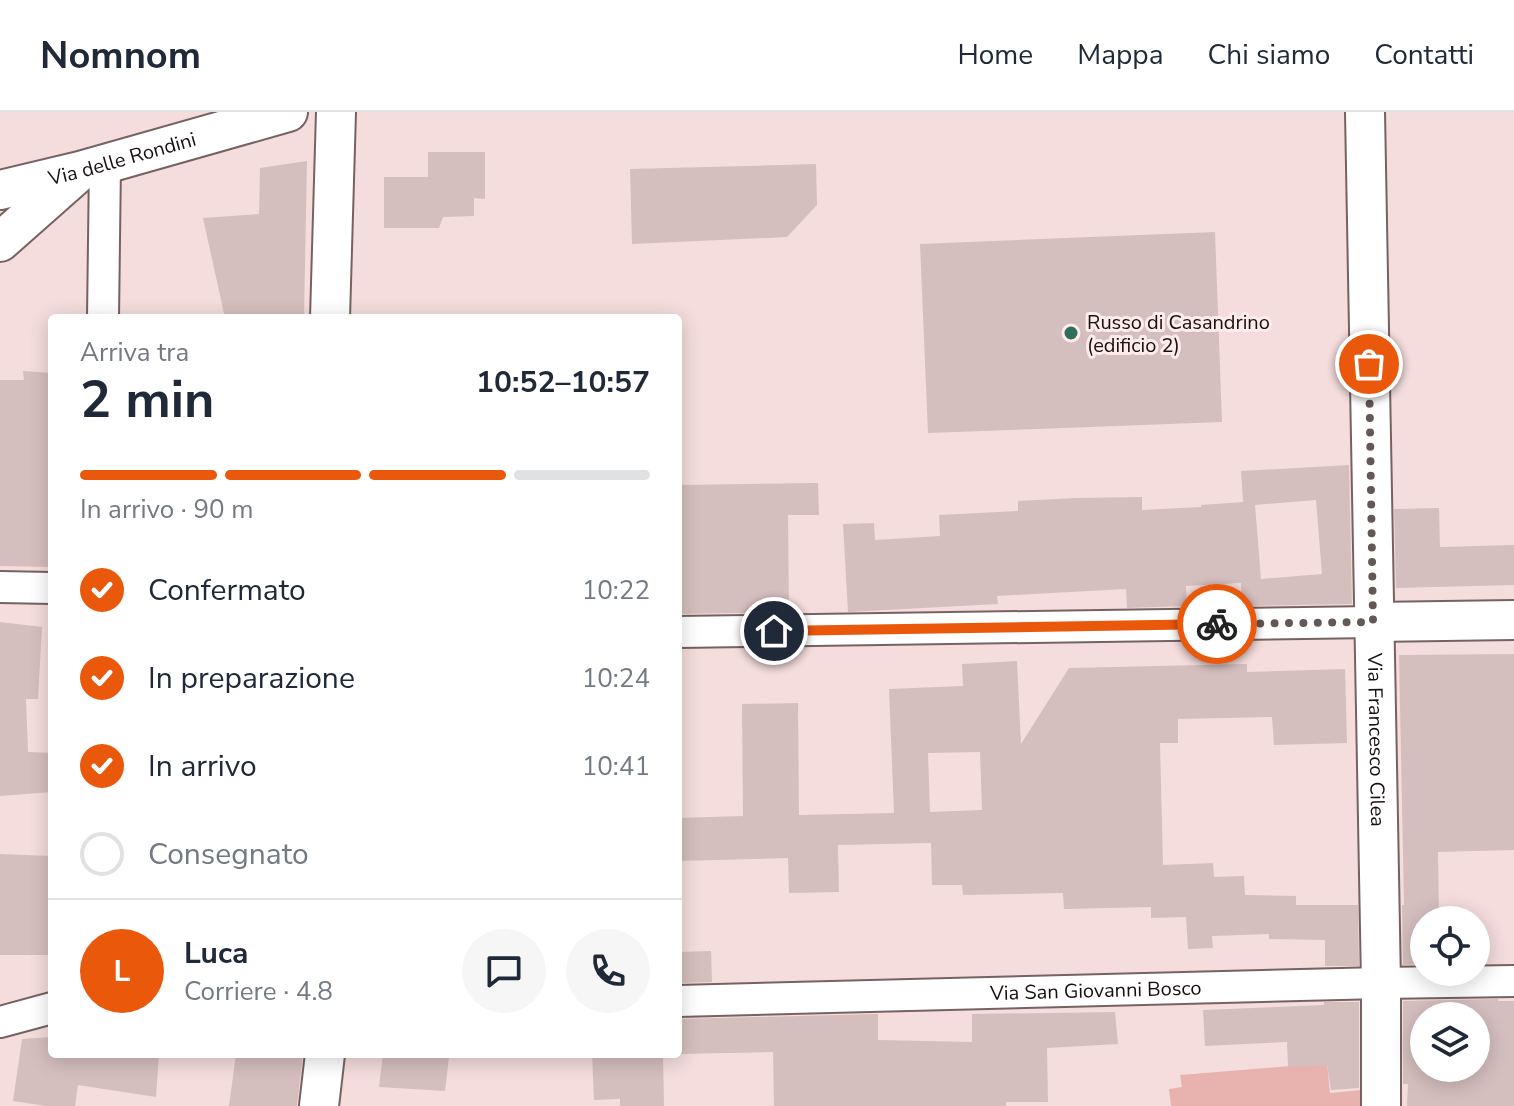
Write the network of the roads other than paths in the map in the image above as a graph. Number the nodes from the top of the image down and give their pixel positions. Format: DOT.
graph roads {
  1 [pos="288,112"];
  2 [pos="336,112"];
  3 [pos="1365,112"];
  4 [pos="93,168"];
  5 [pos="0,190"];
  6 [pos="0,242"];
  7 [pos="103,314"];
  8 [pos="330,314"];
  9 [pos="0,587"];
  10 [pos="48,588"];
  11 [pos="1514,620"];
  12 [pos="1373,622"];
  13 [pos="682,632"];
  14 [pos="1514,981"];
  15 [pos="1381,983"];
  16 [pos="682,1001"];
  17 [pos="48,1009"];
  18 [pos="0,1022"];
  19 [pos="325,1058"];
  20 [pos="319,1106"];
  21 [pos="1381,1106"];
  1 -- 4 [label="street, Via delle Rondini"];
  2 -- 8 [label="street"];
  3 -- 12 [label="street, Via Francesco Cilea"];
  4 -- 5 [label="street, Via delle Rondini"];
  4 -- 6 [label="street"];
  4 -- 7 [label="street"];
  9 -- 10 [label="street"];
  11 -- 12 [label="street"];
  12 -- 13 [label="street"];
  12 -- 15 [label="street, Via Francesco Cilea"];
  14 -- 15 [label="street, Via San Giovanni Bosco"];
  15 -- 16 [label="street, Via San Giovanni Bosco"];
  15 -- 21 [label="street, Via Francesco Cilea"];
  17 -- 18 [label="street"];
  19 -- 20 [label="street"];
}
